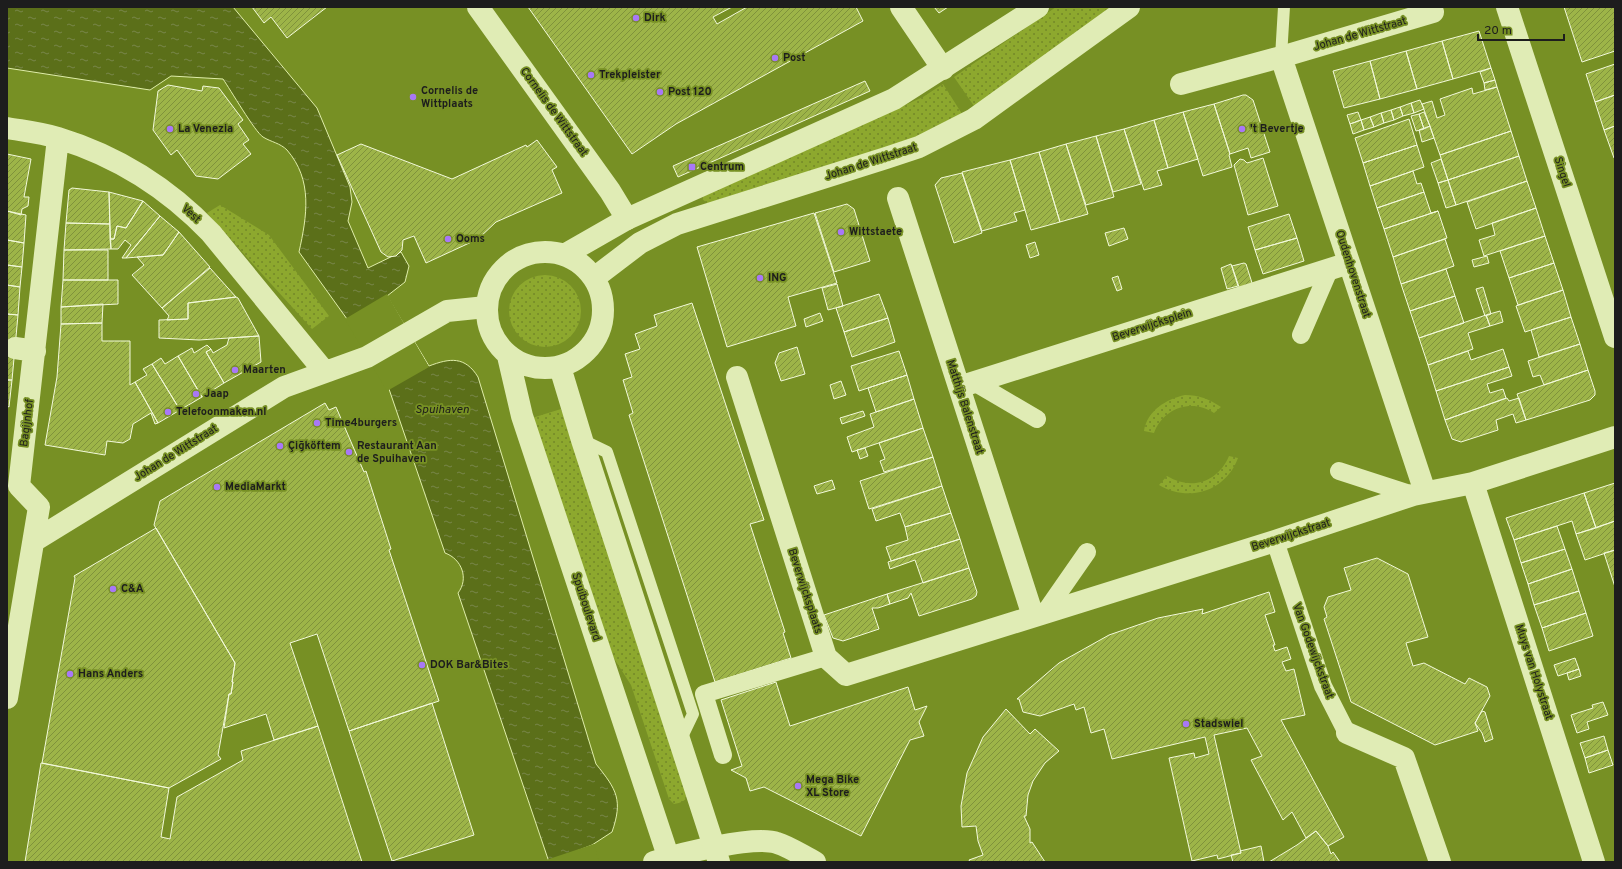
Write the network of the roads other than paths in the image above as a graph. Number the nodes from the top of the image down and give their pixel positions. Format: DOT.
graph roads {
  1 [pos="478,7"];
  2 [pos="901,7"];
  3 [pos="1038,7"];
  4 [pos="1129,7"];
  5 [pos="1284,7"];
  6 [pos="1507,7"];
  7 [pos="1431,10"];
  8 [pos="1282,57"];
  9 [pos="943,69"];
  10 [pos="1181,84"];
  11 [pos="7,128"];
  12 [pos="58,138"];
  13 [pos="898,198"];
  14 [pos="627,219"];
  15 [pos="564,255"];
  16 [pos="1340,265"];
  17 [pos="594,278"];
  18 [pos="486,307"];
  19 [pos="1301,335"];
  20 [pos="1615,337"];
  21 [pos="508,356"];
  22 [pos="560,367"];
  23 [pos="324,371"];
  24 [pos="737,377"];
  25 [pos="966,384"];
  26 [pos="1037,418"];
  27 [pos="1615,438"];
  28 [pos="1339,471"];
  29 [pos="1473,483"];
  30 [pos="13,485"];
  31 [pos="1419,493"];
  32 [pos="34,541"];
  33 [pos="1275,541"];
  34 [pos="1087,552"];
  35 [pos="1039,614"];
  36 [pos="826,657"];
  37 [pos="7,698"];
  38 [pos="1347,732"];
  39 [pos="723,755"];
  40 [pos="716,855"];
  41 [pos="664,860"];
  42 [pos="816,862"];
  43 [pos="1440,862"];
  44 [pos="1594,862"];
  1 -- 14 [label="street, Cornelis de Wittstraat"];
  2 -- 9 [label="street"];
  3 -- 9 [label="street"];
  4 -- 17 [label="street, Johan de Wittstraat"];
  5 -- 8 [label="lane"];
  6 -- 20 [label="street, Singel"];
  7 -- 8 [label="street, Johan de Wittstraat"];
  8 -- 10 [label="street, Johan de Wittstraat"];
  8 -- 16 [label="street, Oudenhovenstraat"];
  9 -- 14 [label="street"];
  11 -- 12 [label="street, Vest"];
  12 -- 23 [label="street, Vest"];
  12 -- 30 [label="street, Bagijnhof"];
  13 -- 25 [label="street, Matthijs Balenstraat"];
  14 -- 15 [label="street"];
  15 -- 17 [label="street"];
  15 -- 18 [label="street"];
  16 -- 19 [label="street"];
  16 -- 25 [label="street, Beverwijcksplein"];
  16 -- 31 [label="street, Oudenhovenstraat"];
  17 -- 22 [label="street"];
  18 -- 21 [label="street"];
  18 -- 23 [label="street, Johan de Wittstraat"];
  21 -- 22 [label="street"];
  21 -- 41 [label="street, Spuiboulevard"];
  22 -- 40 [label="street"];
  23 -- 32 [label="street, Johan de Wittstraat"];
  24 -- 36 [label="street, Beverwijcksplaats"];
  25 -- 26 [label="street"];
  25 -- 35 [label="street, Matthijs Balenstraat"];
  27 -- 29 [label="street, Beverwijckstraat"];
  28 -- 31 [label="street"];
  29 -- 31 [label="street, Beverwijckstraat"];
  29 -- 44 [label="street, Muys van Holystraat"];
  30 -- 32 [label="street, Bagijnhof"];
  31 -- 33 [label="street, Beverwijckstraat"];
  32 -- 37 [label="street, Bagijnhof"];
  33 -- 35 [label="street, Beverwijckstraat"];
  33 -- 38 [label="street, Van Godewijckstraat"];
  34 -- 35 [label="street"];
  35 -- 36 [label="street, Beverwijckstraat"];
  36 -- 39 [label="street"];
  38 -- 43 [label="street, Van Godewijckstraat"];
  40 -- 41 [label="street, Spuiboulevard"];
  40 -- 42 [label="street"];
}
